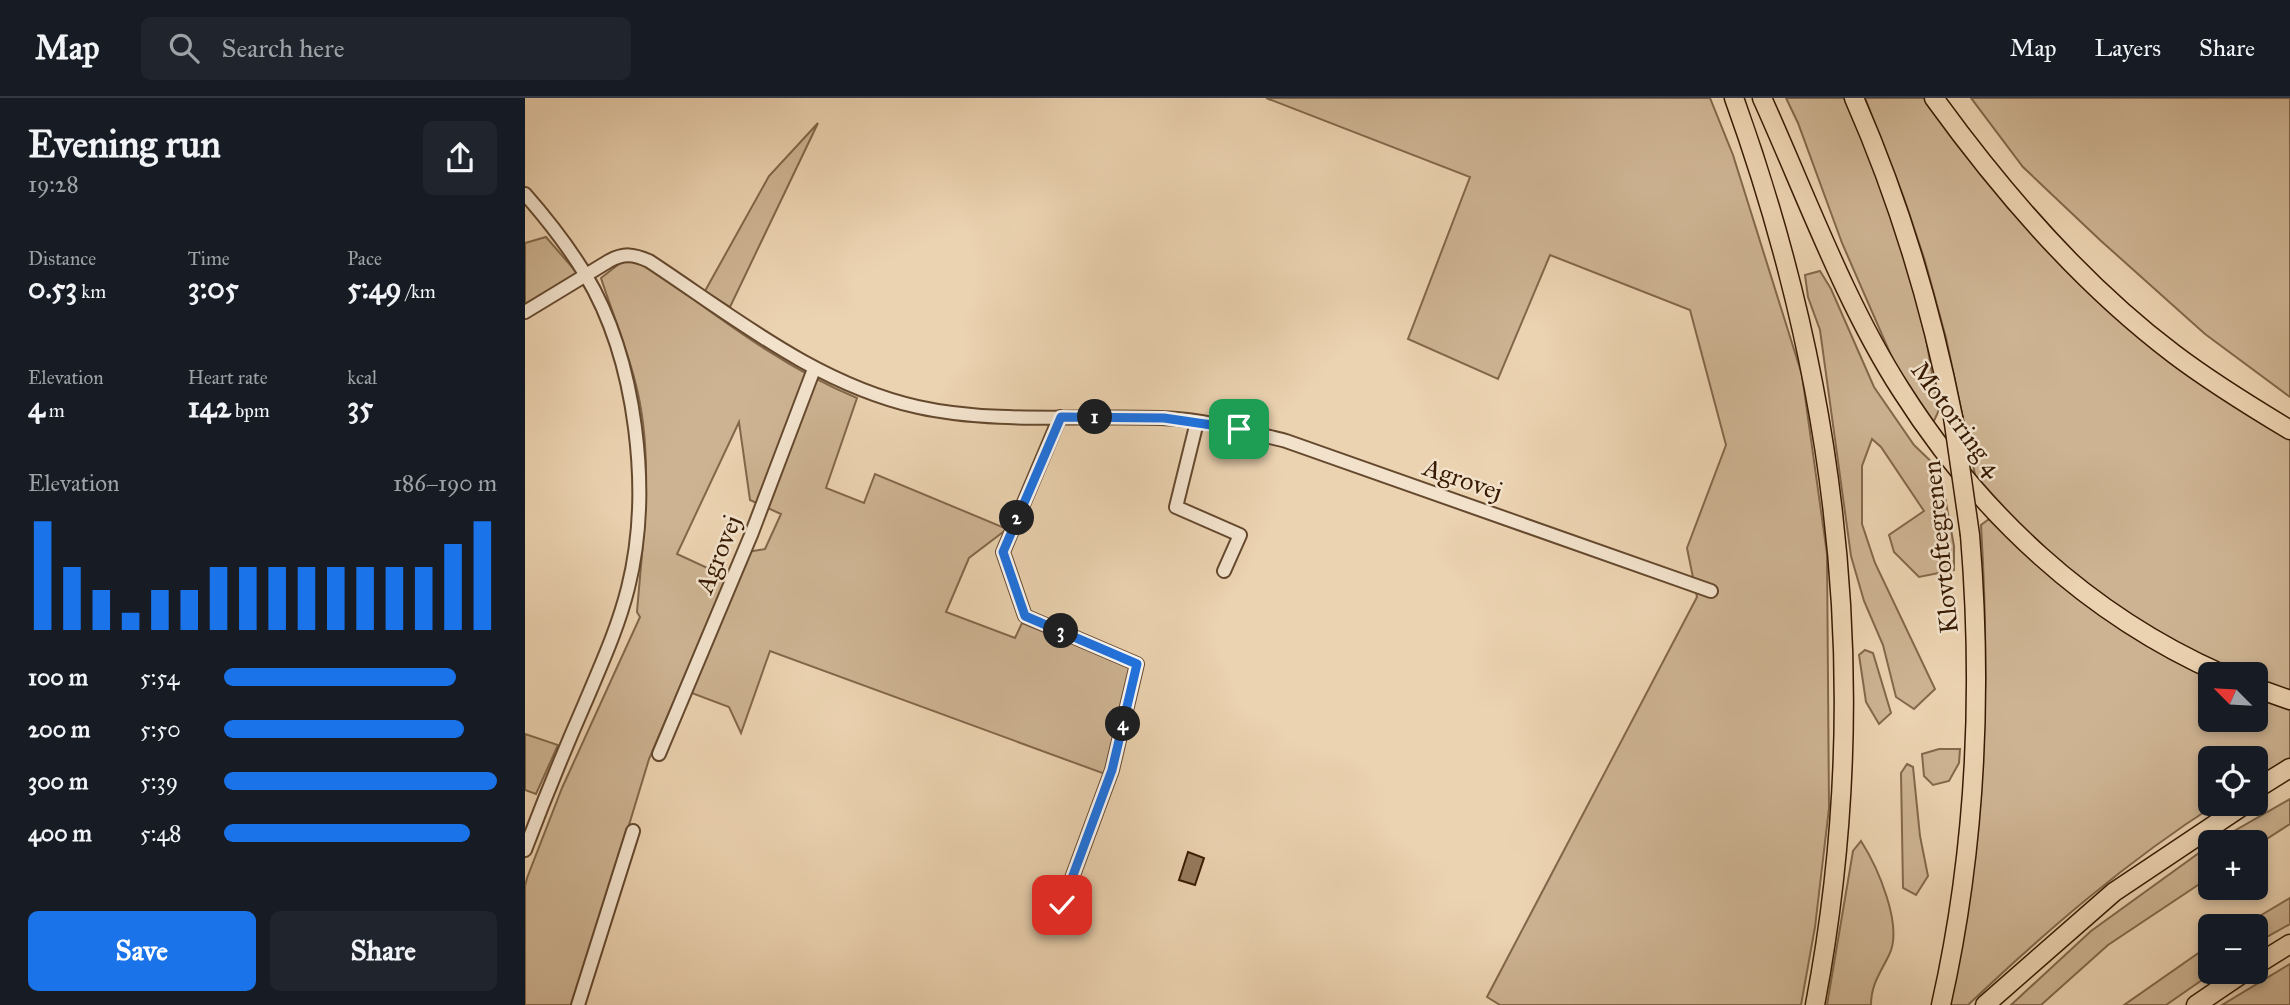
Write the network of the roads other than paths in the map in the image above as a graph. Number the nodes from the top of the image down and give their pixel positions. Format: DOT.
graph roads {
  1 [pos="1734,98"];
  2 [pos="1762,98"];
  3 [pos="1854,98"];
  4 [pos="1934,98"];
  5 [pos="525,194"];
  6 [pos="586,276"];
  7 [pos="525,312"];
  8 [pos="814,369"];
  9 [pos="1061,417"];
  10 [pos="1197,422"];
  11 [pos="2290,430"];
  12 [pos="1224,571"];
  13 [pos="1711,591"];
  14 [pos="2199,662"];
  15 [pos="2268,692"];
  16 [pos="2290,700"];
  17 [pos="659,754"];
  18 [pos="2290,768"];
  19 [pos="2290,779"];
  20 [pos="2268,782"];
  21 [pos="2268,791"];
  22 [pos="2211,816"];
  23 [pos="2227,816"];
  24 [pos="633,831"];
  25 [pos="525,850"];
  26 [pos="2166,856"];
  27 [pos="1062,905"];
  28 [pos="2290,944"];
  29 [pos="2268,958"];
  30 [pos="2227,984"];
  31 [pos="1987,1004"];
  32 [pos="578,1005"];
  33 [pos="1815,1005"];
  34 [pos="1941,1005"];
  35 [pos="2196,1005"];
  1 -- 33 [label="highway"];
  2 -- 14 [label="highway, Motorring 4"];
  3 -- 34 [label="highway, Klovtoftegrenen, bridge"];
  4 -- 11 [label="highway"];
  5 -- 6 [label="street"];
  6 -- 7 [label="street, Agrovej"];
  6 -- 8 [label="street, Agrovej"];
  6 -- 25 [label="street"];
  8 -- 9 [label="street, Agrovej"];
  8 -- 17 [label="street, Agrovej"];
  9 -- 10 [label="street, Agrovej"];
  9 -- 27 [label="street"];
  10 -- 12 [label="street"];
  10 -- 13 [label="street, Agrovej"];
  15 -- 16 [label="highway"];
  18 -- 20 [label="highway"];
  19 -- 21 [label="highway"];
  22 -- 26 [label="highway"];
  23 -- 26 [label="highway"];
  24 -- 32 [label="street"];
  26 -- 31 [label="highway"];
  28 -- 29 [label="highway"];
  30 -- 35 [label="highway"];
}
